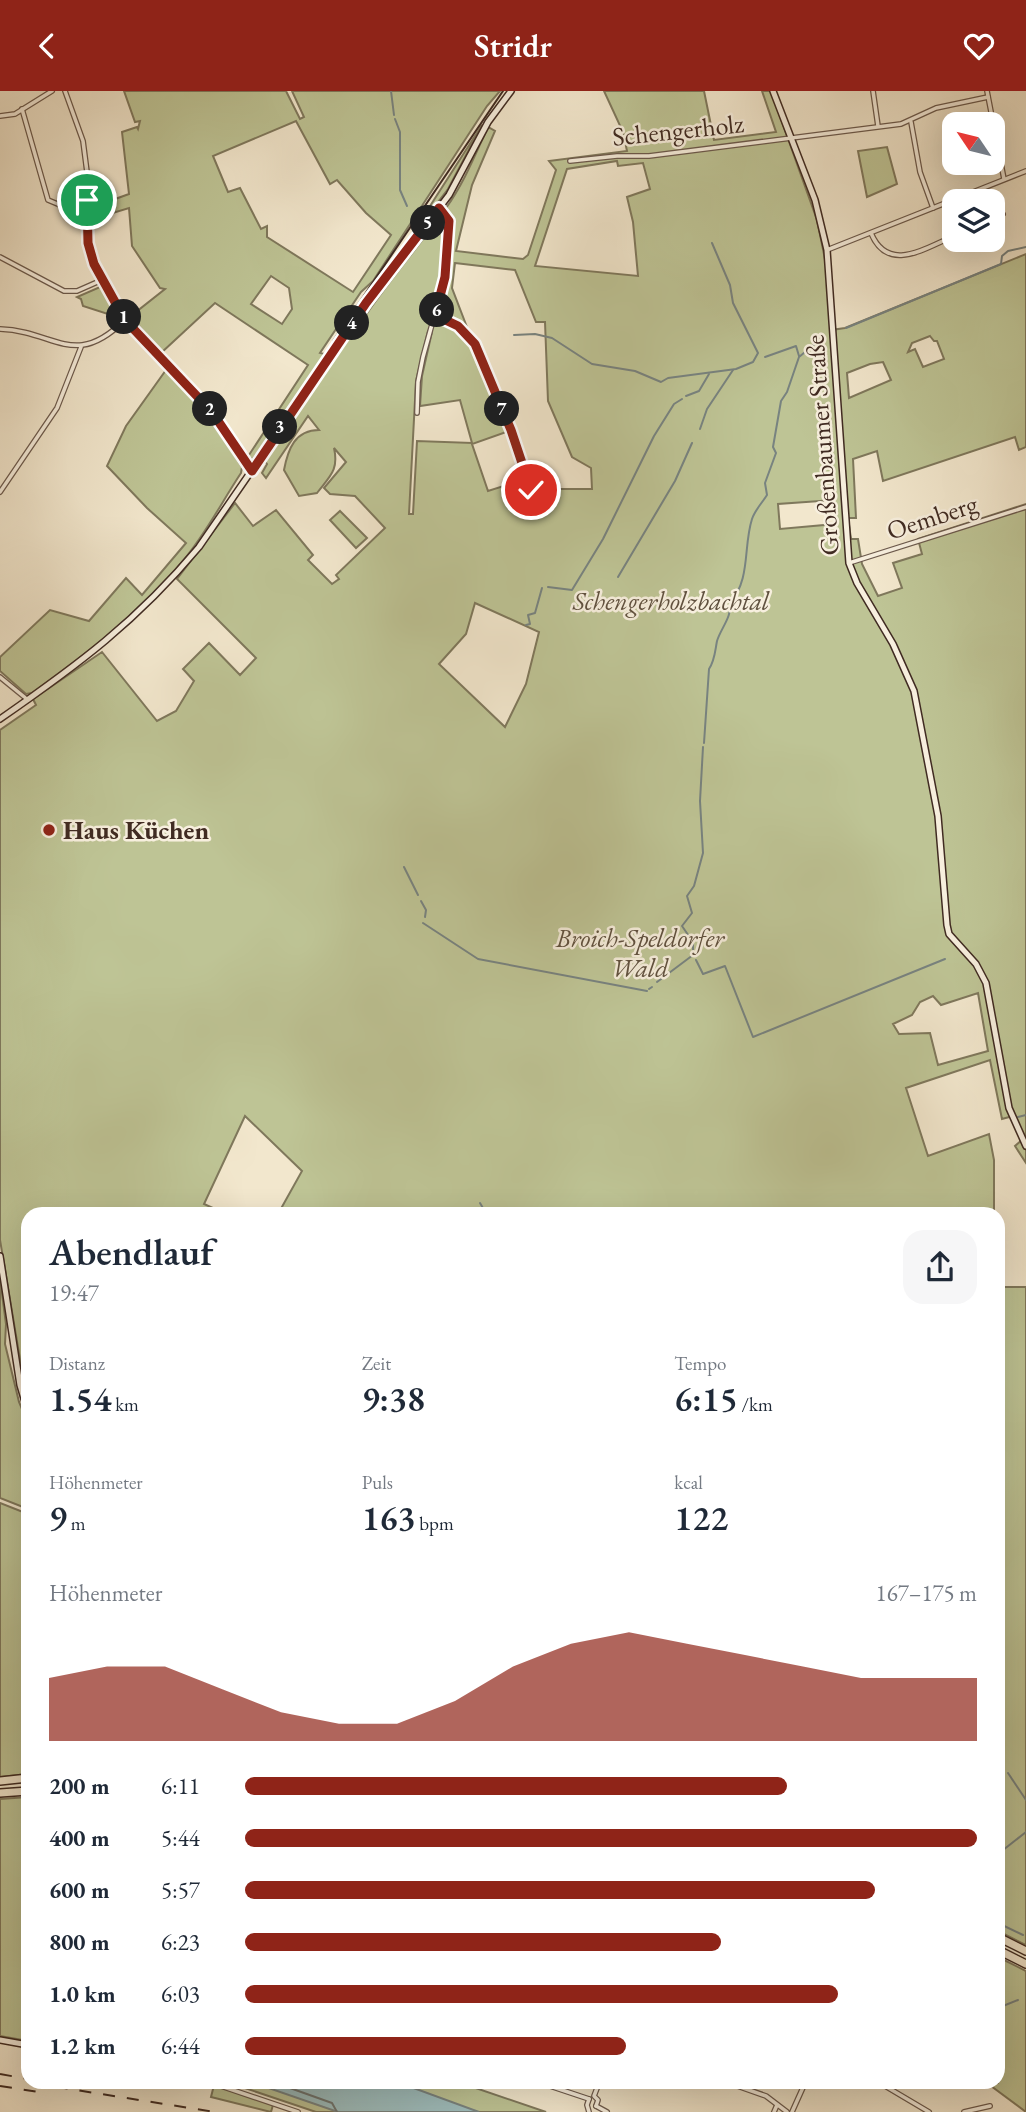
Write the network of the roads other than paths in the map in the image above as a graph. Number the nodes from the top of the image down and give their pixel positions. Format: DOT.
graph roads {
  1 [pos="52,91"];
  2 [pos="65,91"];
  3 [pos="511,91"];
  4 [pos="774,91"];
  5 [pos="873,91"];
  6 [pos="987,91"];
  7 [pos="988,97"];
  8 [pos="22,110"];
  9 [pos="0,116"];
  10 [pos="910,121"];
  11 [pos="878,127"];
  12 [pos="791,137"];
  13 [pos="570,162"];
  14 [pos="1026,170"];
  15 [pos="1004,179"];
  16 [pos="87,200"];
  17 [pos="439,208"];
  18 [pos="933,208"];
  19 [pos="871,233"];
  20 [pos="942,241"];
  21 [pos="827,250"];
  22 [pos="0,257"];
  23 [pos="102,280"];
  24 [pos="435,315"];
  25 [pos="125,320"];
  26 [pos="0,329"];
  27 [pos="81,347"];
  28 [pos="416,413"];
  29 [pos="252,471"];
  30 [pos="531,490"];
  31 [pos="0,492"];
  32 [pos="1026,507"];
  33 [pos="849,563"];
  34 [pos="0,677"];
  35 [pos="28,700"];
  36 [pos="0,719"];
  37 [pos="1026,1146"];
  38 [pos="0,1257"];
  39 [pos="21,1388"];
  40 [pos="21,1780"];
  41 [pos="0,1781"];
  42 [pos="21,1792"];
  43 [pos="0,1793"];
  44 [pos="1005,1940"];
  45 [pos="1026,1951"];
  46 [pos="1005,1954"];
  47 [pos="1026,1964"];
  48 [pos="0,2040"];
  49 [pos="21,2044"];
  50 [pos="230,2089"];
  51 [pos="559,2089"];
  52 [pos="597,2089"];
  53 [pos="748,2089"];
  54 [pos="802,2089"];
  55 [pos="890,2089"];
  56 [pos="594,2096"];
  57 [pos="589,2099"];
  58 [pos="777,2105"];
  59 [pos="596,2106"];
  60 [pos="990,2106"];
  61 [pos="590,2110"];
  62 [pos="299,2112"];
  63 [pos="607,2112"];
  64 [pos="775,2112"];
  65 [pos="789,2112"];
  66 [pos="929,2112"];
  67 [pos="964,2112"];
  1 -- 8 [label="street"];
  2 -- 16 [label="street"];
  3 -- 17 [label="street"];
  4 -- 12 [label="street, Großenbaumer Straße"];
  5 -- 11 [label="street"];
  6 -- 7 [label="street"];
  7 -- 10 [label="street, Schengerholz"];
  7 -- 15 [label="street"];
  8 -- 9 [label="street"];
  8 -- 16 [label="street"];
  10 -- 11 [label="street, Schengerholz"];
  10 -- 18 [label="street"];
  11 -- 12 [label="street, Schengerholz"];
  12 -- 13 [label="street, Schengerholz"];
  12 -- 21 [label="street, Großenbaumer Straße"];
  14 -- 15 [label="street"];
  15 -- 18 [label="street"];
  16 -- 23 [label="street"];
  17 -- 24 [label="street"];
  17 -- 29 [label="street"];
  18 -- 19 [label="street"];
  19 -- 20 [label="street"];
  19 -- 21 [label="street"];
  21 -- 33 [label="street, Großenbaumer Straße"];
  22 -- 23 [label="street"];
  23 -- 25 [label="street"];
  24 -- 28 [label="street"];
  24 -- 30 [label="street"];
  25 -- 27 [label="street"];
  25 -- 29 [label="street"];
  26 -- 27 [label="street"];
  27 -- 31 [label="street"];
  29 -- 35 [label="street"];
  32 -- 33 [label="street, Oemberg"];
  33 -- 37 [label="street, Großenbaumer Straße"];
  34 -- 35 [label="street"];
  35 -- 36 [label="street"];
  38 -- 39 [label="street"];
  40 -- 41 [label="highway"];
  42 -- 43 [label="highway"];
  44 -- 45 [label="highway"];
  46 -- 47 [label="highway"];
  48 -- 49 [label="street"];
  50 -- 62 [label="street"];
  51 -- 57 [label="street"];
  52 -- 56 [label="street"];
  53 -- 58 [label="street"];
  54 -- 65 [label="street"];
  55 -- 66 [label="street"];
  56 -- 57 [label="street"];
  56 -- 59 [label="street"];
  57 -- 61 [label="street"];
  58 -- 64 [label="street"];
  58 -- 65 [label="street"];
  59 -- 61 [label="street"];
  59 -- 63 [label="street"];
  60 -- 67 [label="street"];
}
